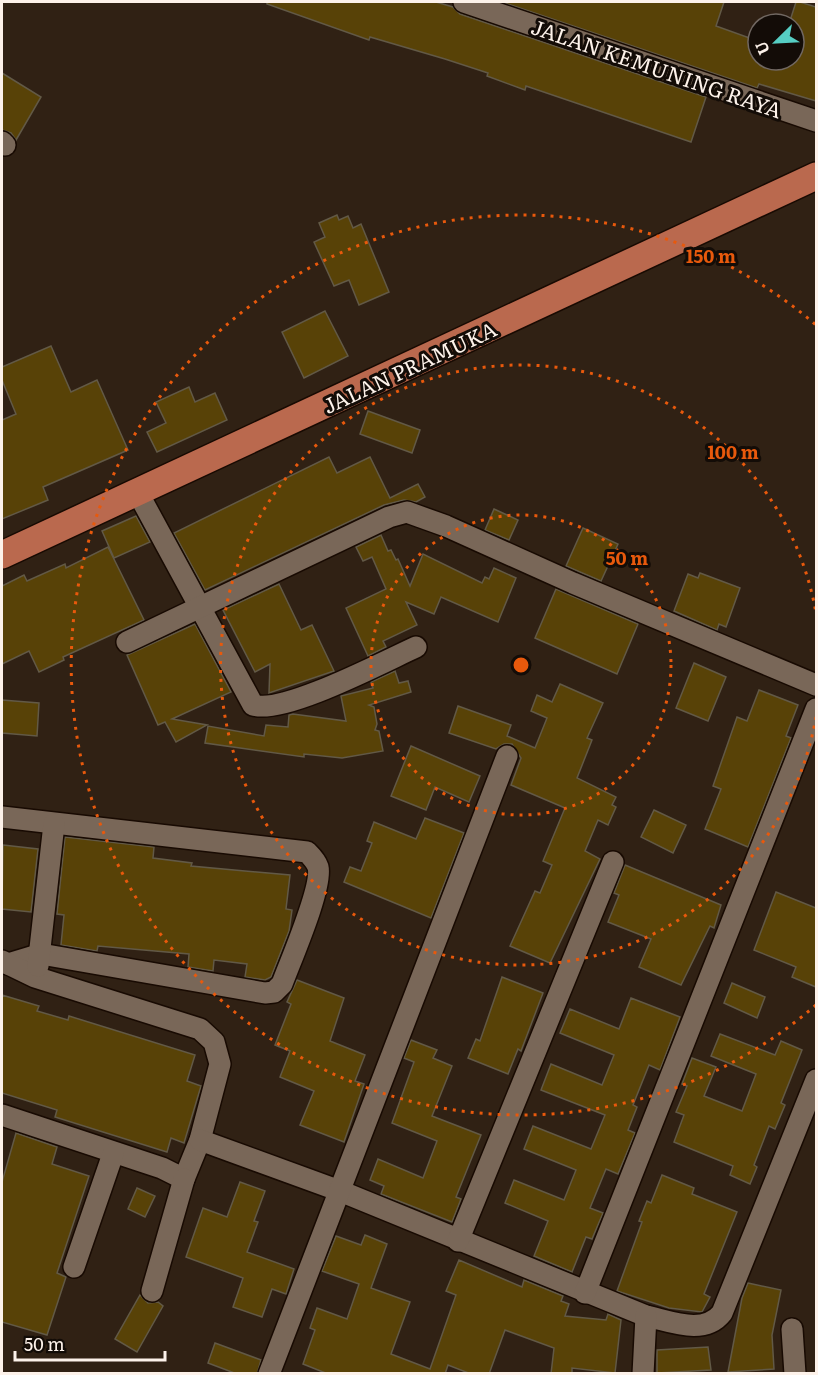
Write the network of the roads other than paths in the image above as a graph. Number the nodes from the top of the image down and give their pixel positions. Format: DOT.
graph roads {
  1 [pos="464,2"];
  2 [pos="816,121"];
  3 [pos="816,176"];
  4 [pos="138,493"];
  5 [pos="2,555"];
  6 [pos="202,607"];
  7 [pos="127,642"];
  8 [pos="416,647"];
  9 [pos="816,685"];
  10 [pos="816,709"];
  11 [pos="507,756"];
  12 [pos="2,817"];
  13 [pos="54,824"];
  14 [pos="612,862"];
  15 [pos="40,954"];
  16 [pos="3,962"];
  17 [pos="35,977"];
  18 [pos="816,1080"];
  19 [pos="3,1121"];
  20 [pos="200,1140"];
  21 [pos="113,1154"];
  22 [pos="184,1179"];
  23 [pos="340,1191"];
  24 [pos="458,1241"];
  25 [pos="74,1267"];
  26 [pos="152,1291"];
  27 [pos="585,1293"];
  28 [pos="646,1316"];
  29 [pos="792,1329"];
  30 [pos="269,1374"];
  31 [pos="643,1374"];
  32 [pos="795,1374"];
  1 -- 2 [label="street, JALAN KEMUNING RAYA"];
  3 -- 4 [label="main road, JALAN PRAMUKA"];
  4 -- 5 [label="main road, JALAN PRAMUKA"];
  4 -- 6 [label="street"];
  6 -- 7 [label="street"];
  6 -- 8 [label="street"];
  6 -- 9 [label="street"];
  10 -- 27 [label="street"];
  11 -- 23 [label="street"];
  12 -- 13 [label="street"];
  13 -- 15 [label="street"];
  13 -- 15 [label="street"];
  14 -- 24 [label="street"];
  15 -- 16 [label="street"];
  15 -- 17 [label="street"];
  16 -- 17 [label="street"];
  17 -- 20 [label="street"];
  18 -- 28 [label="street"];
  19 -- 21 [label="street"];
  20 -- 22 [label="street"];
  20 -- 23 [label="street"];
  21 -- 22 [label="street"];
  21 -- 25 [label="street"];
  22 -- 26 [label="street"];
  23 -- 24 [label="street"];
  23 -- 30 [label="street"];
  24 -- 27 [label="street"];
  27 -- 28 [label="street"];
  28 -- 31 [label="street"];
  29 -- 32 [label="street"];
}
